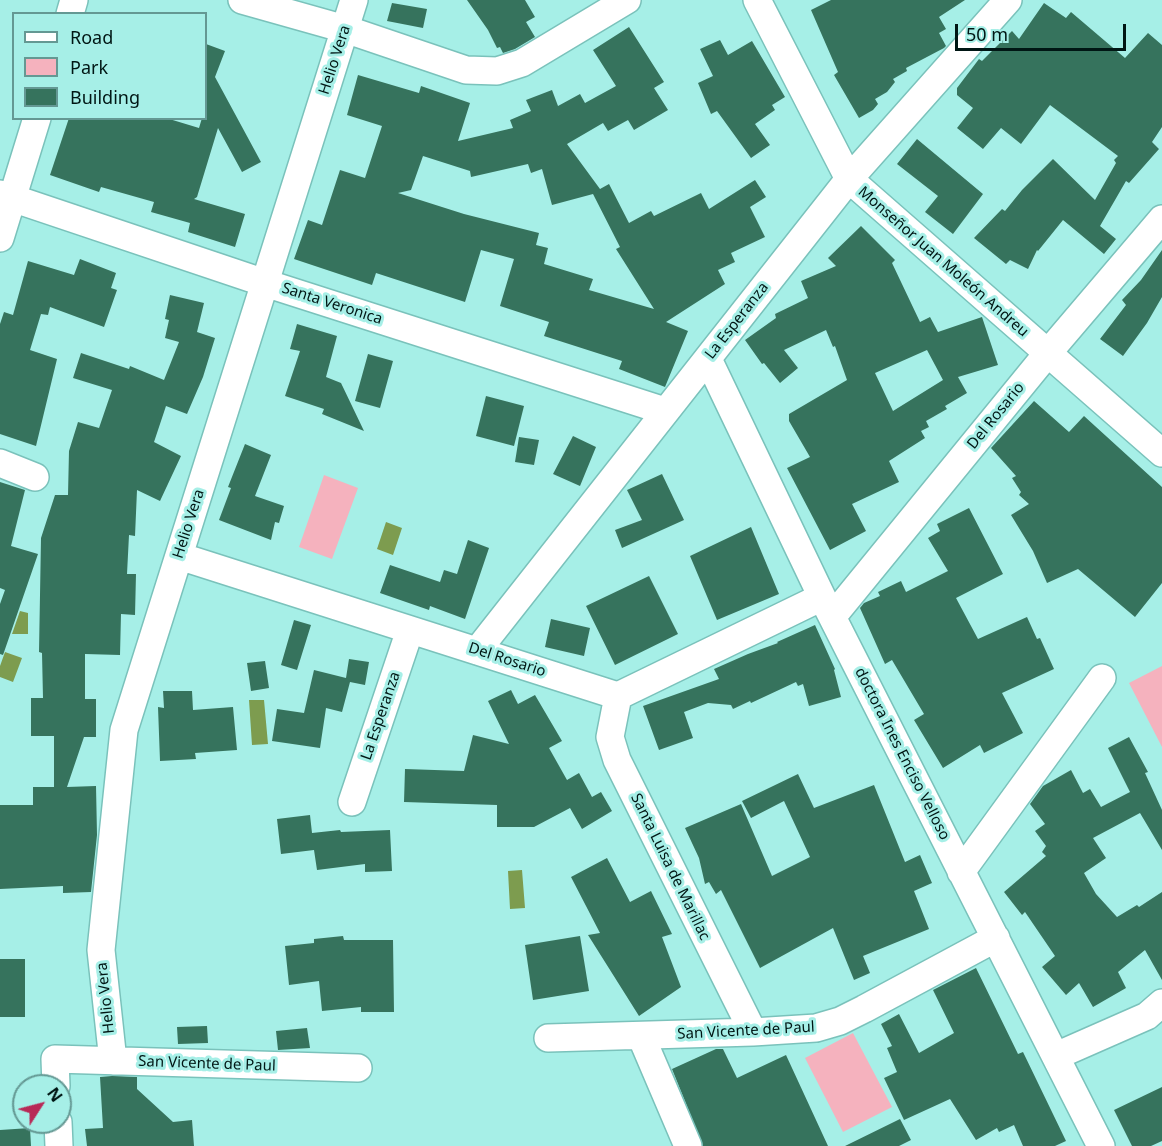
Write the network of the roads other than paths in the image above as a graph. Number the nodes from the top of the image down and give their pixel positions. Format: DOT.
graph roads {
  1 [pos="242,0"];
  2 [pos="354,0"];
  3 [pos="627,0"];
  4 [pos="757,0"];
  5 [pos="1008,0"];
  6 [pos="345,29"];
  7 [pos="36,120"];
  8 [pos="849,179"];
  9 [pos="7,195"];
  10 [pos="1162,219"];
  11 [pos="0,238"];
  12 [pos="265,282"];
  13 [pos="1047,354"];
  14 [pos="708,359"];
  15 [pos="665,411"];
  16 [pos="1162,453"];
  17 [pos="0,463"];
  18 [pos="35,477"];
  19 [pos="179,556"];
  20 [pos="827,606"];
  21 [pos="410,630"];
  22 [pos="477,651"];
  23 [pos="1102,678"];
  24 [pos="618,696"];
  25 [pos="352,802"];
  26 [pos="961,872"];
  27 [pos="996,938"];
  28 [pos="1162,1003"];
  29 [pos="753,1032"];
  30 [pos="641,1036"];
  31 [pos="548,1038"];
  32 [pos="1056,1056"];
  33 [pos="113,1061"];
  34 [pos="358,1068"];
  35 [pos="56,1074"];
  36 [pos="688,1146"];
  37 [pos="1101,1146"];
  1 -- 6 [label="street"];
  2 -- 6 [label="street, Helio Vera"];
  3 -- 6 [label="street"];
  4 -- 8 [label="street, Monseñor Juan Moleón Andreu"];
  5 -- 8 [label="street, La Esperanza"];
  6 -- 12 [label="street, Helio Vera"];
  7 -- 9 [label="street"];
  8 -- 13 [label="street, Monseñor Juan Moleón Andreu"];
  8 -- 14 [label="street, La Esperanza"];
  9 -- 11 [label="street"];
  9 -- 12 [label="street, Santa Veronica"];
  10 -- 13 [label="street, Del Rosario"];
  12 -- 15 [label="street, Santa Veronica"];
  12 -- 19 [label="street, Helio Vera"];
  13 -- 16 [label="street, Monseñor Juan Moleón Andreu"];
  13 -- 20 [label="street, Del Rosario"];
  14 -- 15 [label="street, La Esperanza"];
  14 -- 20 [label="street, doctora Ines Enciso Velloso"];
  15 -- 22 [label="street, La Esperanza"];
  17 -- 18 [label="street"];
  19 -- 21 [label="street, Del Rosario"];
  19 -- 33 [label="street, Helio Vera"];
  20 -- 24 [label="street, Del Rosario"];
  20 -- 26 [label="street, doctora Ines Enciso Velloso"];
  21 -- 22 [label="street, Del Rosario"];
  21 -- 25 [label="street, La Esperanza"];
  22 -- 24 [label="street, Del Rosario"];
  23 -- 26 [label="street"];
  24 -- 29 [label="street, Santa Luisa de Marillac"];
  26 -- 27 [label="street, doctora Ines Enciso Velloso"];
  27 -- 29 [label="street, San Vicente de Paul"];
  27 -- 32 [label="street, doctora Ines Enciso Velloso"];
  28 -- 32 [label="street"];
  29 -- 30 [label="street, San Vicente de Paul"];
  30 -- 31 [label="street, San Vicente de Paul"];
  30 -- 36 [label="street"];
  32 -- 37 [label="street, doctora Ines Enciso Velloso"];
  33 -- 34 [label="street, San Vicente de Paul"];
  33 -- 35 [label="street, San Vicente de Paul"];
}
